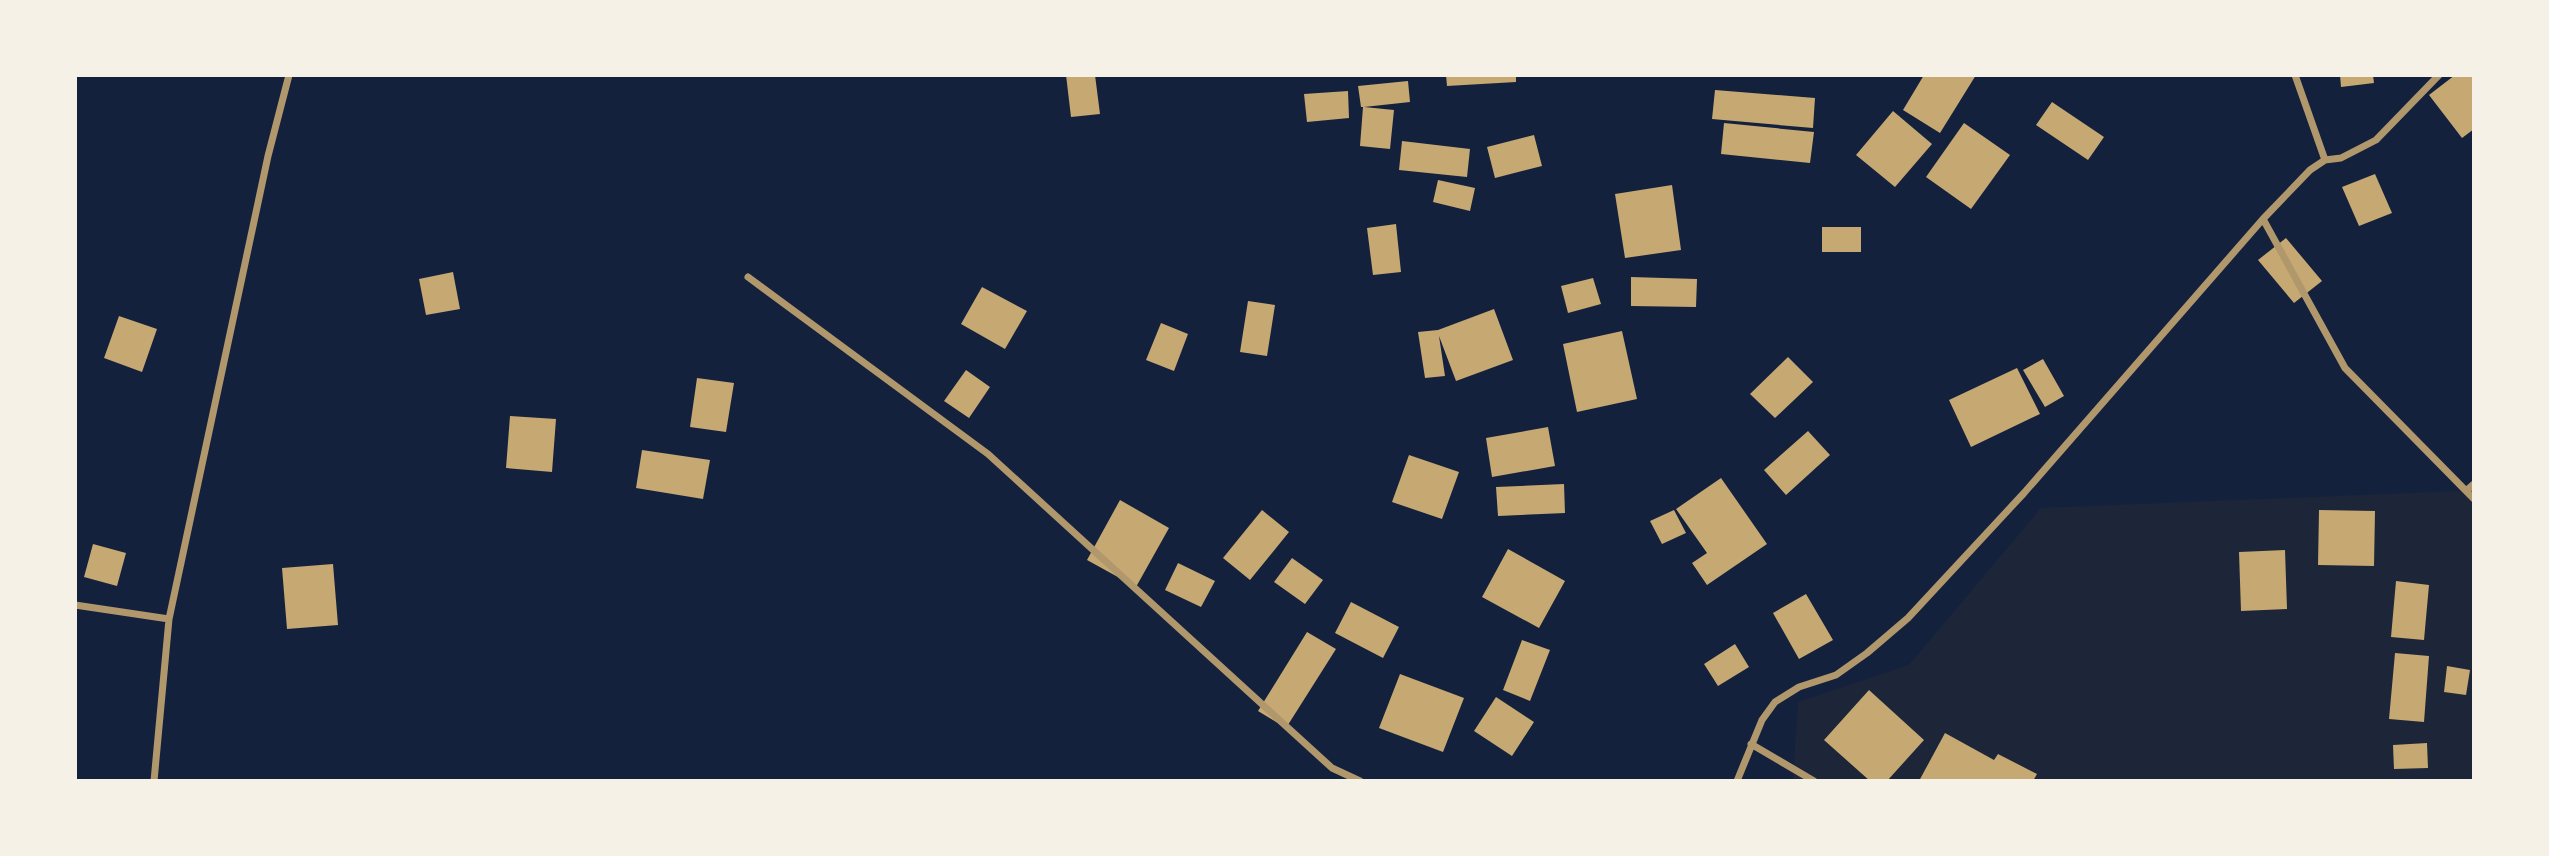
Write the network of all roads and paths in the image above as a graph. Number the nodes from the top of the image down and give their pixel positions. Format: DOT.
graph roads {
  1 [pos="289,75"];
  2 [pos="2295,75"];
  3 [pos="2439,75"];
  4 [pos="2325,160"];
  5 [pos="2263,219"];
  6 [pos="748,277"];
  7 [pos="2474,484"];
  8 [pos="2466,491"];
  9 [pos="2474,499"];
  10 [pos="75,605"];
  11 [pos="169,619"];
  12 [pos="1751,744"];
  13 [pos="154,781"];
  14 [pos="1360,781"];
  15 [pos="1737,781"];
  16 [pos="1814,781"];
  1 -- 11 [label="street"];
  2 -- 4 [label="street"];
  3 -- 4 [label="street"];
  4 -- 5 [label="street"];
  5 -- 8 [label="street"];
  5 -- 12 [label="street"];
  6 -- 14 [label="street"];
  7 -- 8 [label="street"];
  8 -- 9 [label="street"];
  10 -- 11 [label="street"];
  11 -- 13 [label="street"];
  12 -- 15 [label="street"];
  12 -- 16 [label="street"];
}
